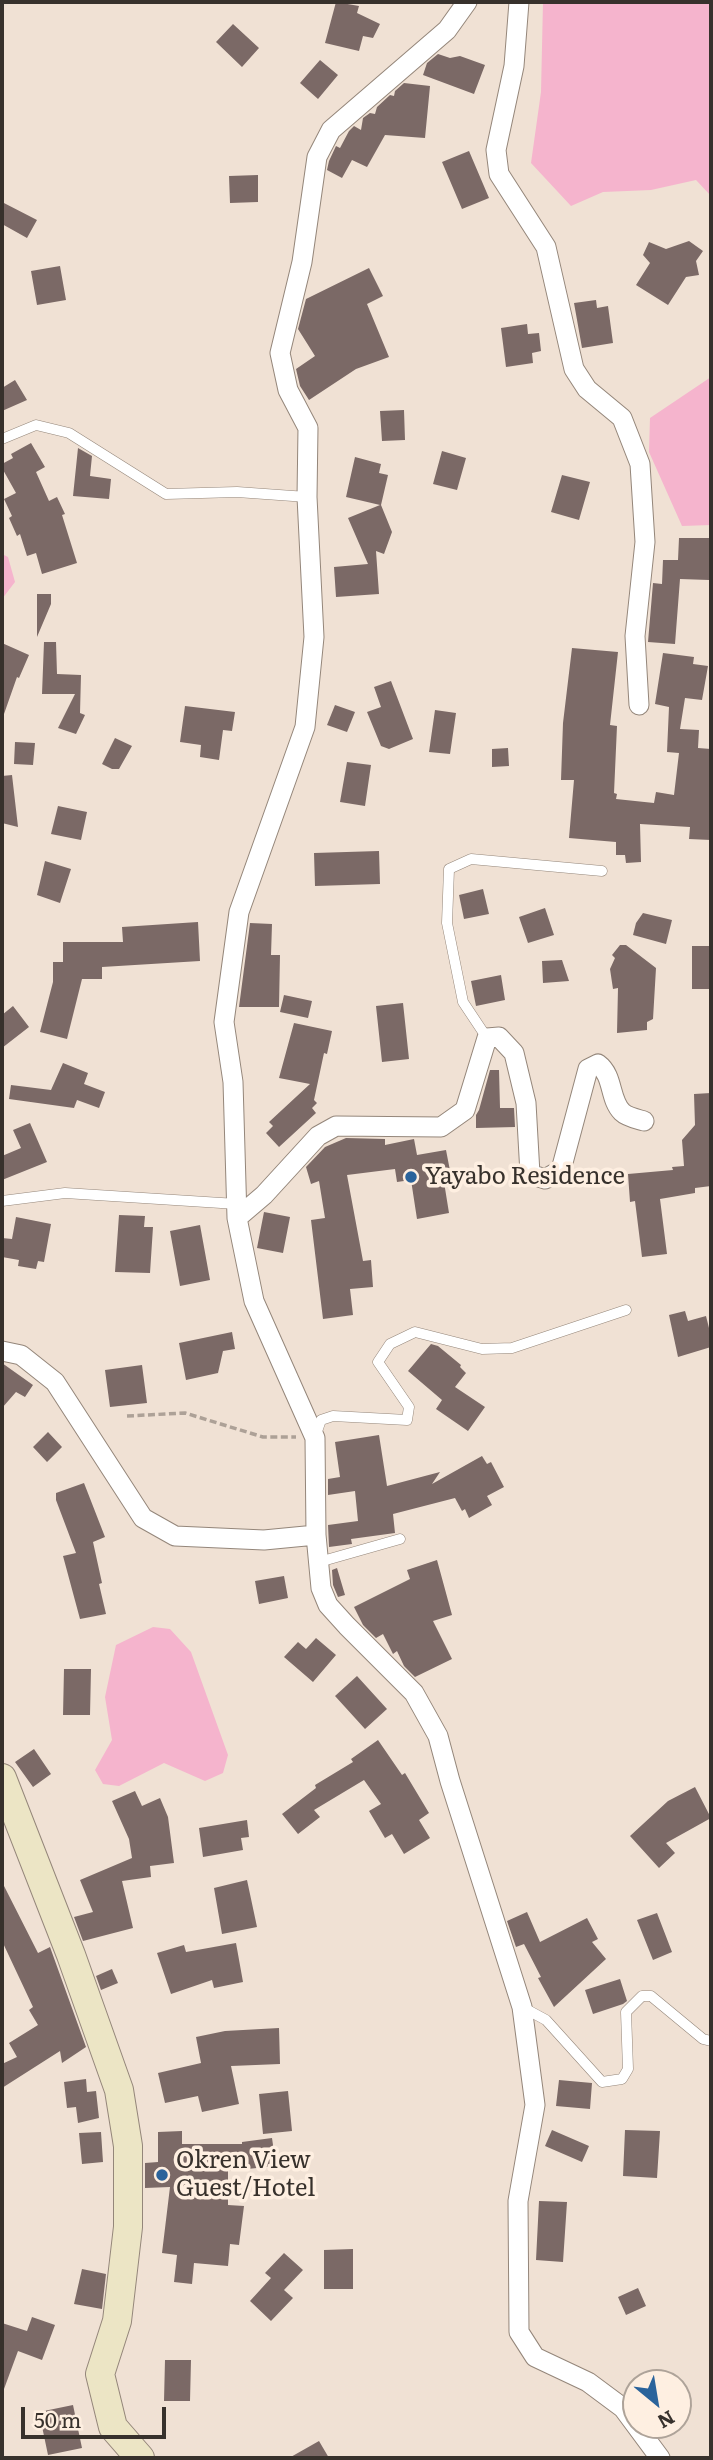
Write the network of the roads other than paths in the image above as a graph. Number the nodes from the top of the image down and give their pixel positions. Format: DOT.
graph roads {
  1 [pos="467,2"];
  2 [pos="519,2"];
  3 [pos="2,439"];
  4 [pos="307,497"];
  5 [pos="639,705"];
  6 [pos="602,872"];
  7 [pos="487,1038"];
  8 [pos="644,1121"];
  9 [pos="2,1201"];
  10 [pos="237,1211"];
  11 [pos="626,1310"];
  12 [pos="2,1351"];
  13 [pos="315,1438"];
  14 [pos="316,1535"];
  15 [pos="400,1538"];
  16 [pos="319,1562"];
  17 [pos="2,1778"];
  18 [pos="522,2007"];
  19 [pos="711,2041"];
  20 [pos="140,2458"];
  21 [pos="660,2458"];
  1 -- 4 [label="street"];
  2 -- 5 [label="street"];
  3 -- 4 [label="lane"];
  4 -- 10 [label="street"];
  6 -- 7 [label="lane"];
  7 -- 8 [label="street"];
  7 -- 10 [label="street"];
  9 -- 10 [label="lane"];
  10 -- 13 [label="street"];
  11 -- 13 [label="lane"];
  12 -- 14 [label="street"];
  13 -- 14 [label="street"];
  14 -- 16 [label="street"];
  15 -- 16 [label="lane"];
  16 -- 18 [label="street"];
  17 -- 20 [label="street"];
  18 -- 19 [label="lane"];
  18 -- 21 [label="street"];
}
